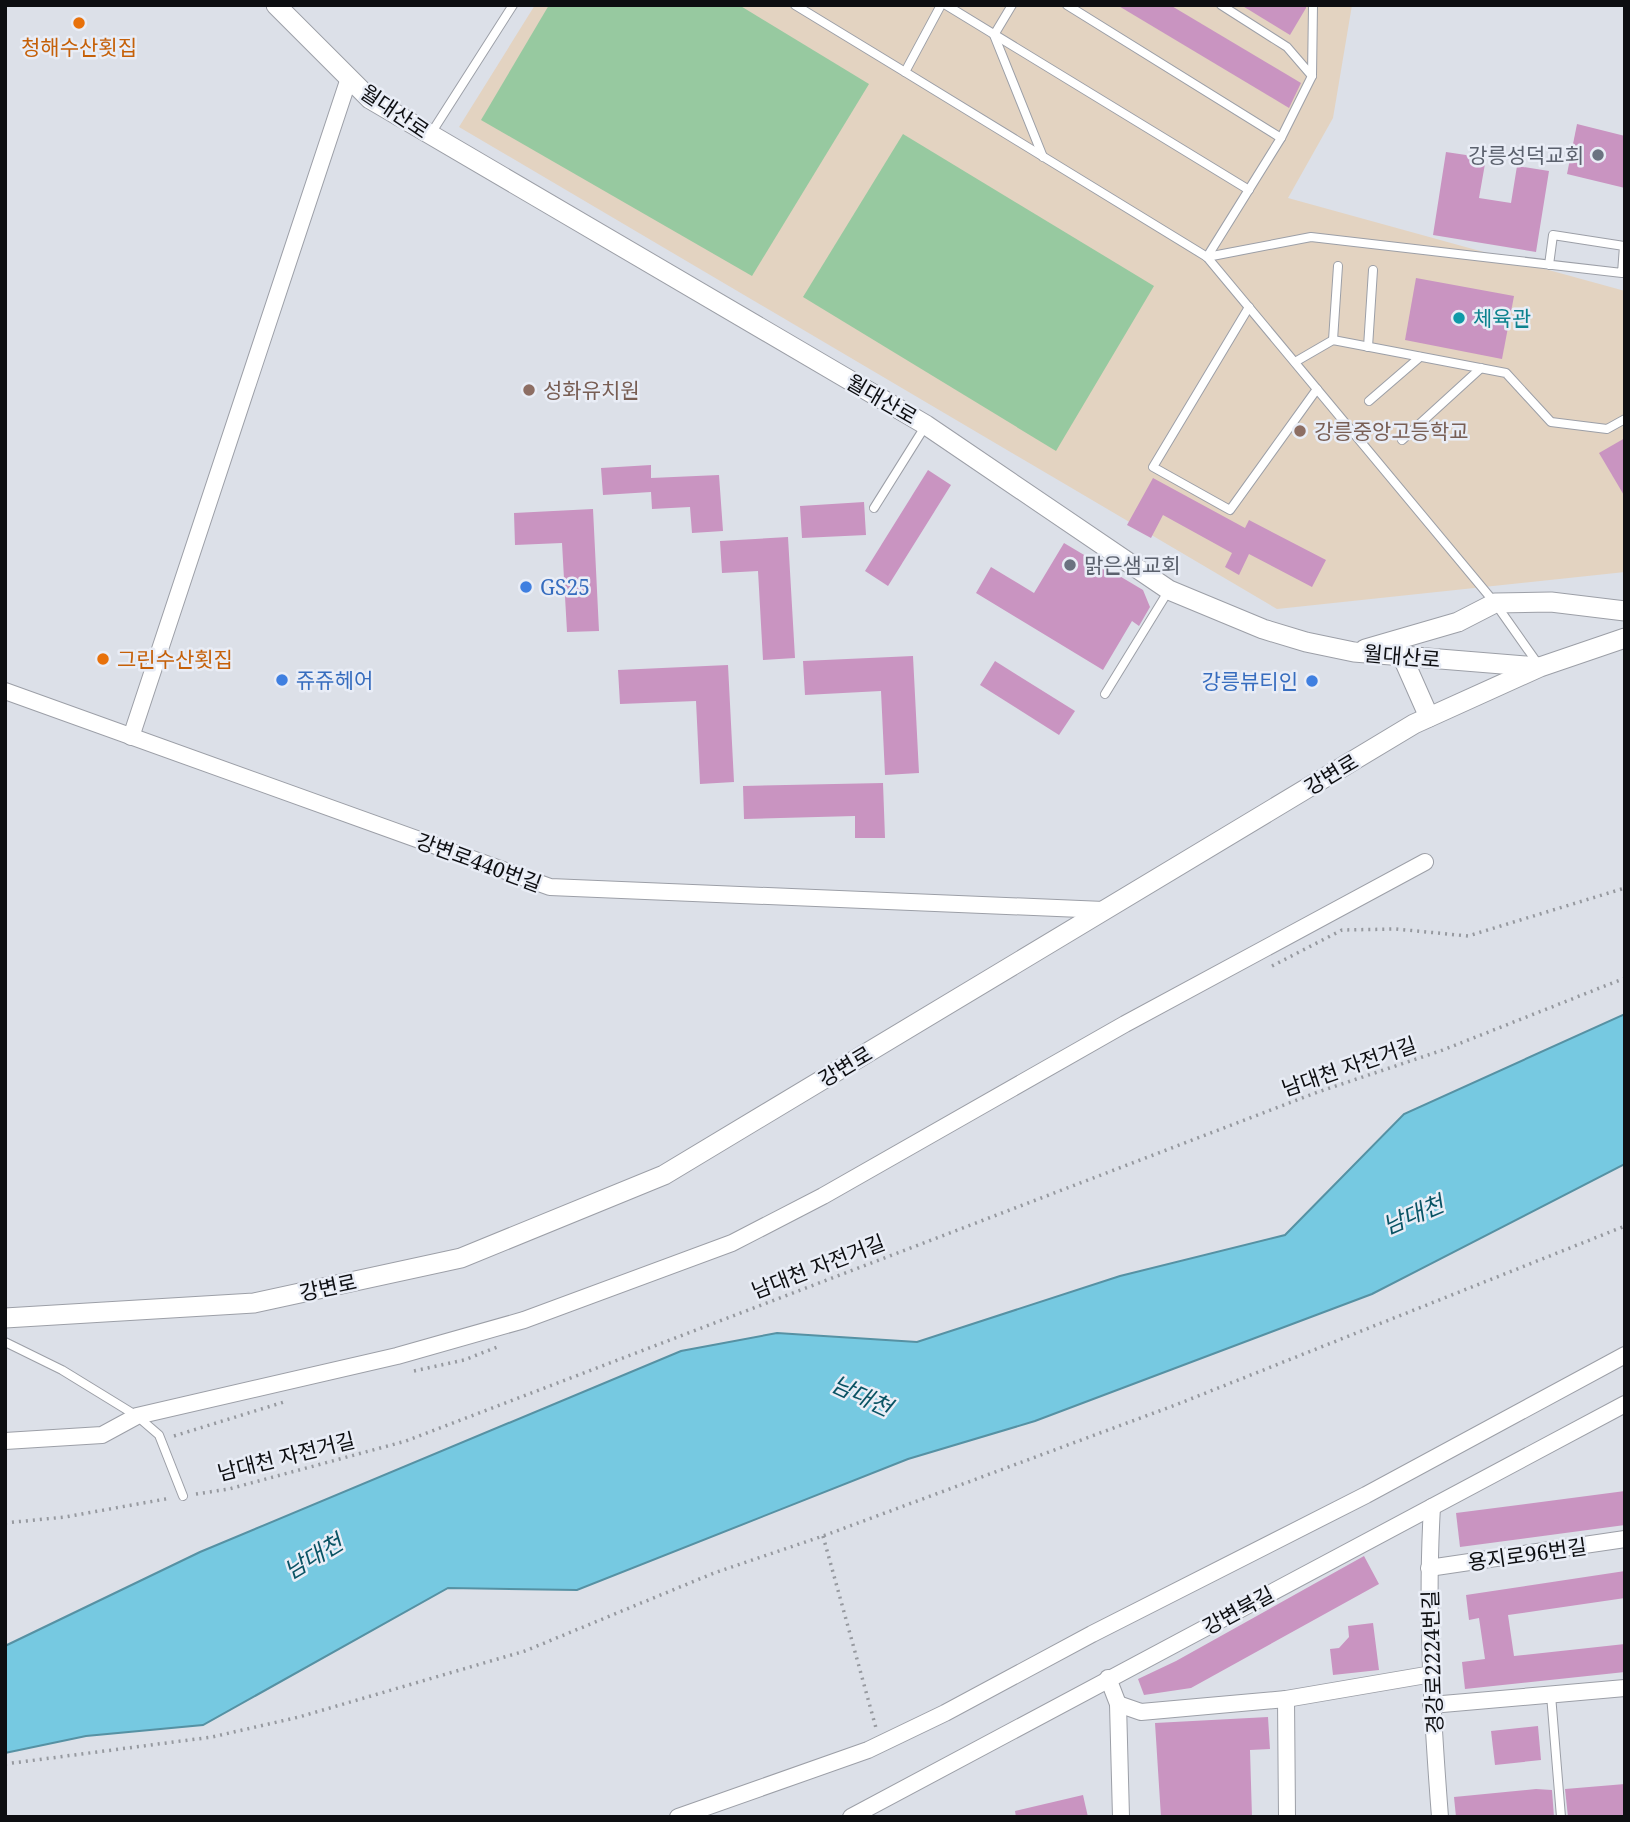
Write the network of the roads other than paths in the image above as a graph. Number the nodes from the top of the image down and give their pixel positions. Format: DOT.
graph roads {
  1 [pos="276,5"];
  2 [pos="513,5"];
  3 [pos="796,5"];
  4 [pos="943,5"];
  5 [pos="1012,5"];
  6 [pos="1067,5"];
  7 [pos="1221,5"];
  8 [pos="1313,5"];
  9 [pos="994,36"];
  10 [pos="905,72"];
  11 [pos="1312,76"];
  12 [pos="349,78"];
  13 [pos="430,135"];
  14 [pos="1281,138"];
  15 [pos="1043,157"];
  16 [pos="1249,190"];
  17 [pos="1207,257"];
  18 [pos="1549,265"];
  19 [pos="1338,266"];
  20 [pos="1373,270"];
  21 [pos="1623,273"];
  22 [pos="1249,307"];
  23 [pos="1333,340"];
  24 [pos="1368,347"];
  25 [pos="1420,357"];
  26 [pos="1295,362"];
  27 [pos="1481,368"];
  28 [pos="1317,389"];
  29 [pos="1369,401"];
  30 [pos="1625,419"];
  31 [pos="926,425"];
  32 [pos="1402,439"];
  33 [pos="874,508"];
  34 [pos="1169,590"];
  35 [pos="1496,603"];
  36 [pos="1625,611"];
  37 [pos="1625,638"];
  38 [pos="1354,652"];
  39 [pos="1402,656"];
  40 [pos="1540,667"];
  41 [pos="5,691"];
  42 [pos="1105,694"];
  43 [pos="1429,717"];
  44 [pos="131,737"];
  45 [pos="1425,862"];
  46 [pos="1104,910"];
  47 [pos="5,1318"];
  48 [pos="5,1342"];
  49 [pos="1625,1355"];
  50 [pos="1625,1404"];
  51 [pos="137,1416"];
  52 [pos="5,1441"];
  53 [pos="183,1496"];
  54 [pos="1432,1507"];
  55 [pos="1625,1539"];
  56 [pos="1429,1568"];
  57 [pos="1432,1674"];
  58 [pos="1108,1678"];
  59 [pos="1625,1688"];
  60 [pos="1552,1695"];
  61 [pos="1286,1699"];
  62 [pos="1118,1704"];
  63 [pos="1431,1705"];
  64 [pos="678,1817"];
  65 [pos="851,1817"];
  66 [pos="1121,1817"];
  67 [pos="1287,1817"];
  68 [pos="1440,1817"];
  69 [pos="1561,1817"];
  1 -- 12 [label="street, 월대산로"];
  2 -- 13 [label="lane"];
  3 -- 10 [label="lane"];
  4 -- 9 [label="lane"];
  4 -- 10 [label="lane"];
  5 -- 9 [label="lane"];
  6 -- 14 [label="lane"];
  7 -- 11 [label="lane"];
  8 -- 11 [label="lane"];
  9 -- 15 [label="lane"];
  9 -- 16 [label="lane"];
  10 -- 15 [label="lane"];
  11 -- 14 [label="lane"];
  12 -- 13 [label="street, 월대산로"];
  12 -- 44 [label="street"];
  13 -- 31 [label="street, 월대산로"];
  14 -- 16 [label="lane"];
  15 -- 17 [label="lane"];
  16 -- 17 [label="lane"];
  17 -- 18 [label="lane"];
  17 -- 22 [label="lane"];
  18 -- 21 [label="lane"];
  18 -- 21 [label="lane"];
  19 -- 23 [label="lane"];
  20 -- 24 [label="lane"];
  22 -- 26 [label="lane"];
  22 -- 28 [label="lane"];
  23 -- 24 [label="lane"];
  23 -- 26 [label="lane"];
  24 -- 25 [label="lane"];
  25 -- 27 [label="lane"];
  25 -- 29 [label="lane"];
  26 -- 28 [label="lane"];
  27 -- 30 [label="lane"];
  27 -- 32 [label="lane"];
  28 -- 35 [label="lane"];
  31 -- 33 [label="lane"];
  31 -- 34 [label="street, 월대산로"];
  34 -- 38 [label="street, 월대산로"];
  34 -- 42 [label="lane"];
  35 -- 36 [label="street"];
  35 -- 38 [label="street"];
  35 -- 40 [label="lane"];
  37 -- 40 [label="street, 강변로"];
  38 -- 39 [label="street, 월대산로"];
  39 -- 40 [label="street, 월대산로"];
  39 -- 43 [label="street"];
  40 -- 43 [label="street, 강변로"];
  41 -- 44 [label="street, 강변로440번길"];
  43 -- 46 [label="street, 강변로"];
  44 -- 46 [label="street, 강변로440번길"];
  45 -- 51 [label="street"];
  46 -- 47 [label="street, 강변로"];
  48 -- 51 [label="lane"];
  49 -- 64 [label="street"];
  50 -- 54 [label="street, 강변북길"];
  51 -- 52 [label="street"];
  51 -- 53 [label="lane"];
  54 -- 56 [label="street, 경강로2224번길"];
  54 -- 58 [label="street, 강변북길"];
  55 -- 56 [label="street, 용지로96번길"];
  56 -- 57 [label="street, 경강로2224번길"];
  57 -- 61 [label="street"];
  57 -- 63 [label="street, 경강로2224번길"];
  58 -- 62 [label="street"];
  58 -- 65 [label="street, 강변북길"];
  59 -- 60 [label="street"];
  60 -- 63 [label="street"];
  60 -- 69 [label="lane"];
  61 -- 62 [label="street"];
  61 -- 67 [label="street"];
  62 -- 66 [label="street"];
  63 -- 68 [label="street, 경강로2224번길"];
}
